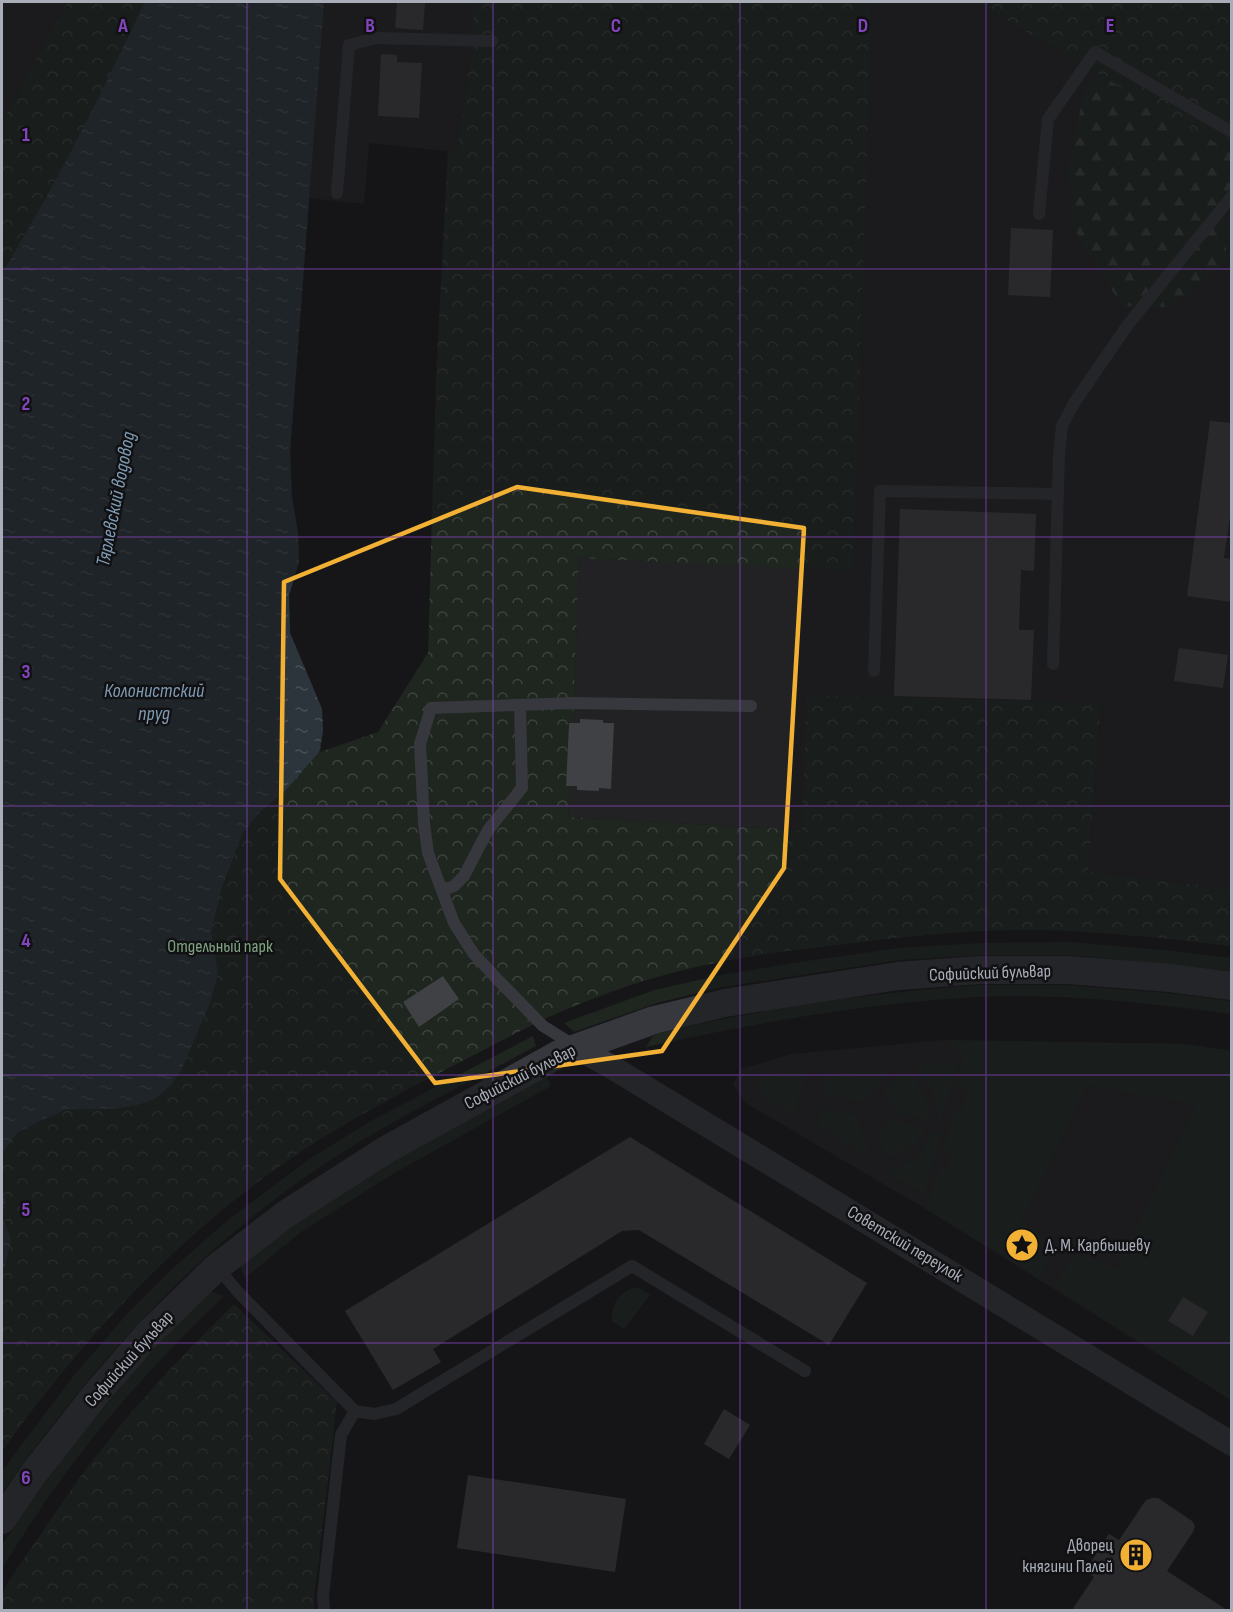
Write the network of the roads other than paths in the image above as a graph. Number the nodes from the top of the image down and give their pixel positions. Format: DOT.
graph roads {
  1 [pos="492,41"];
  2 [pos="1232,132"];
  3 [pos="337,193"];
  4 [pos="1232,196"];
  5 [pos="1039,214"];
  6 [pos="1058,494"];
  7 [pos="1053,664"];
  8 [pos="874,671"];
  9 [pos="520,705"];
  10 [pos="751,706"];
  11 [pos="442,891"];
  12 [pos="1232,986"];
  13 [pos="577,1048"];
  14 [pos="217,1267"];
  15 [pos="805,1371"];
  16 [pos="355,1410"];
  17 [pos="1232,1444"];
  18 [pos="2,1520"];
  19 [pos="324,1611"];
  1 -- 3 [label="lane"];
  2 -- 5 [label="lane"];
  4 -- 6 [label="lane"];
  6 -- 7 [label="lane"];
  6 -- 8 [label="lane"];
  9 -- 10 [label="lane"];
  9 -- 11 [label="lane"];
  9 -- 11 [label="lane"];
  11 -- 13 [label="lane"];
  12 -- 13 [label="street, Софийский бульвар"];
  13 -- 14 [label="street, Софийский бульвар"];
  13 -- 17 [label="street, Советский переулок"];
  14 -- 16 [label="lane"];
  14 -- 18 [label="street, Софийский бульвар"];
  15 -- 16 [label="lane"];
  16 -- 19 [label="lane"];
}
